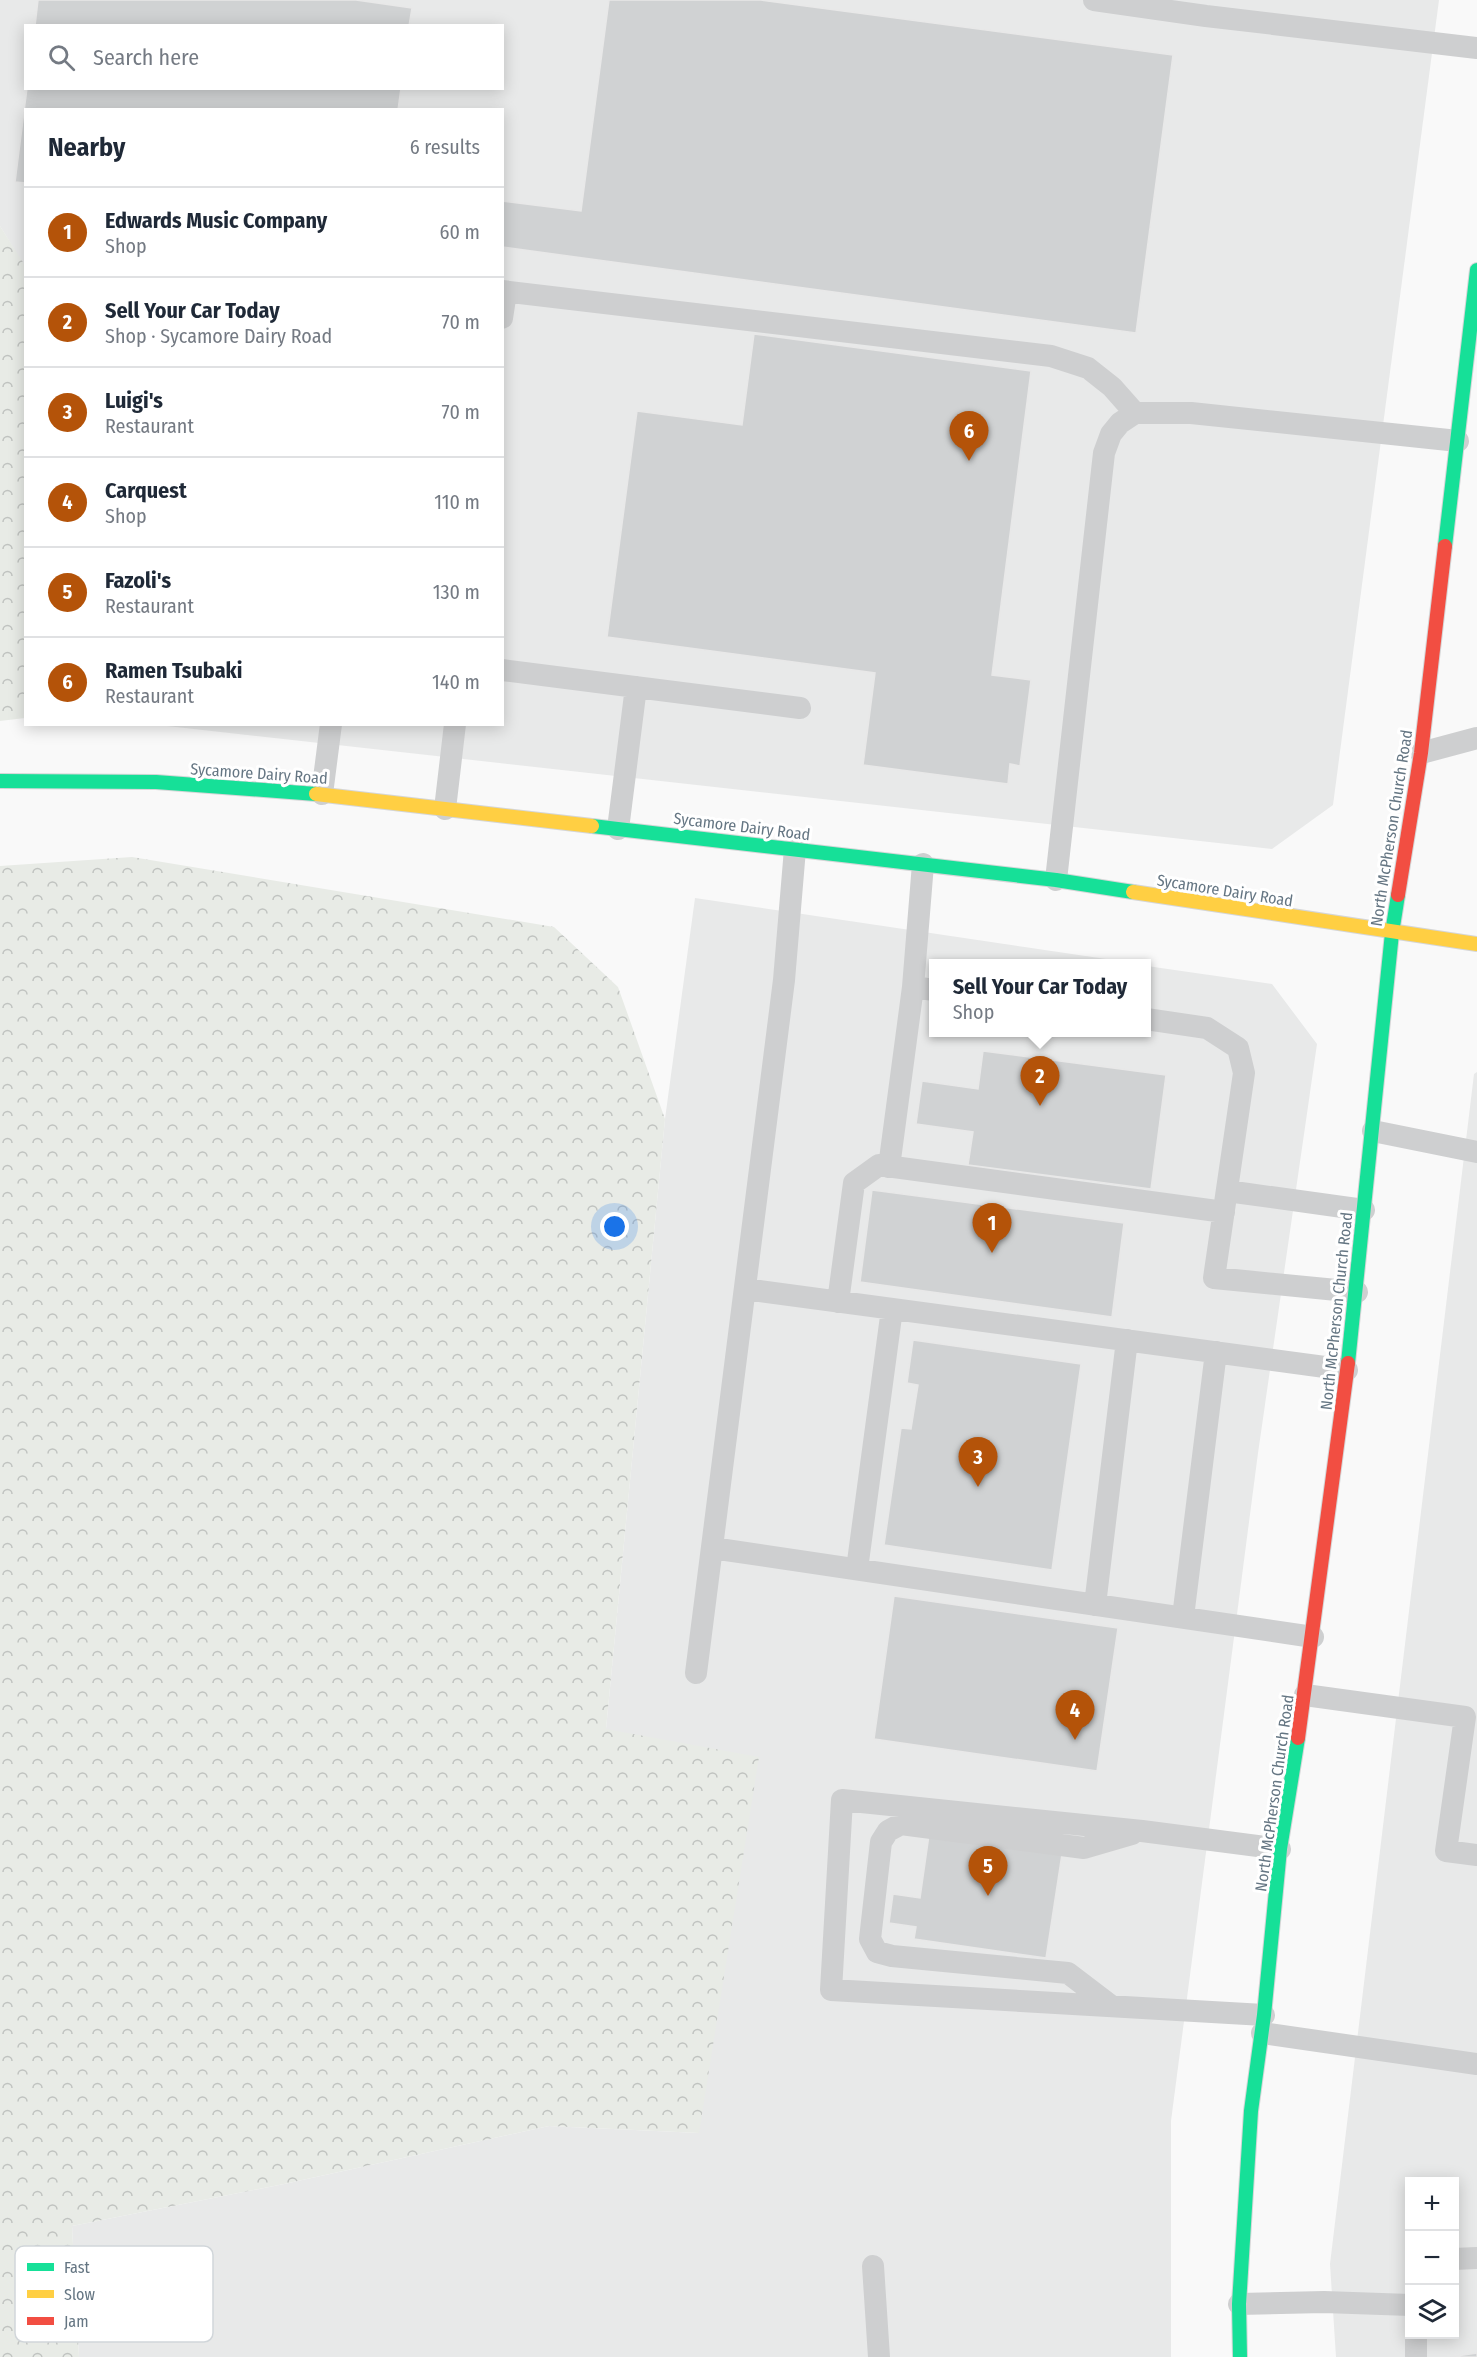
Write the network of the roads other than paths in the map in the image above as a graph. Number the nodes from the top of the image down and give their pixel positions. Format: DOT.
graph roads {
  1 [pos="1094,0"];
  2 [pos="1477,48"];
  3 [pos="1477,270"];
  4 [pos="504,291"];
  5 [pos="1135,413"];
  6 [pos="1458,441"];
  7 [pos="504,670"];
  8 [pos="636,687"];
  9 [pos="800,708"];
  10 [pos="331,726"];
  11 [pos="455,726"];
  12 [pos="1477,738"];
  13 [pos="1421,753"];
  14 [pos="0,781"];
  15 [pos="322,794"];
  16 [pos="446,809"];
  17 [pos="618,829"];
  18 [pos="795,849"];
  19 [pos="923,864"];
  20 [pos="1056,880"];
  21 [pos="1392,933"];
  22 [pos="1477,944"];
  23 [pos="923,988"];
  24 [pos="1151,1020"];
  25 [pos="1373,1131"];
  26 [pos="1477,1152"];
  27 [pos="889,1167"];
  28 [pos="1225,1202"];
  29 [pos="1364,1210"];
  30 [pos="745,1289"];
  31 [pos="1356,1292"];
  32 [pos="838,1302"];
  33 [pos="892,1309"];
  34 [pos="1127,1340"];
  35 [pos="1216,1352"];
  36 [pos="1347,1370"];
  37 [pos="712,1548"];
  38 [pos="857,1569"];
  39 [pos="1095,1605"];
  40 [pos="1182,1617"];
  41 [pos="1313,1637"];
  42 [pos="696,1672"];
  43 [pos="1305,1695"];
  44 [pos="1142,1831"];
  45 [pos="1281,1849"];
  46 [pos="1477,1855"];
  47 [pos="1110,2005"];
  48 [pos="1263,2024"];
  49 [pos="1477,2064"];
  50 [pos="1477,2258"];
  51 [pos="1459,2259"];
  52 [pos="873,2266"];
  53 [pos="1239,2304"];
  54 [pos="1405,2305"];
  55 [pos="1416,2339"];
  56 [pos="879,2357"];
  57 [pos="1240,2357"];
  58 [pos="1416,2357"];
  1 -- 2 [label="lane"];
  3 -- 6 [label="main road, North McPherson Church Road"];
  4 -- 5 [label="lane"];
  5 -- 6 [label="lane"];
  5 -- 20 [label="lane"];
  6 -- 13 [label="main road, North McPherson Church Road"];
  7 -- 8 [label="lane"];
  8 -- 9 [label="lane"];
  8 -- 17 [label="lane"];
  10 -- 15 [label="lane"];
  11 -- 16 [label="lane"];
  12 -- 13 [label="lane"];
  13 -- 21 [label="main road, North McPherson Church Road"];
  14 -- 15 [label="main road, Sycamore Dairy Road"];
  15 -- 16 [label="main road, Sycamore Dairy Road"];
  16 -- 17 [label="main road, Sycamore Dairy Road"];
  17 -- 18 [label="main road, Sycamore Dairy Road"];
  18 -- 19 [label="main road, Sycamore Dairy Road"];
  18 -- 30 [label="lane"];
  19 -- 20 [label="main road, Sycamore Dairy Road"];
  19 -- 23 [label="lane"];
  20 -- 21 [label="main road, Sycamore Dairy Road"];
  21 -- 22 [label="main road, Sycamore Dairy Road"];
  21 -- 25 [label="main road, North McPherson Church Road"];
  23 -- 27 [label="lane"];
  24 -- 28 [label="lane"];
  25 -- 26 [label="lane"];
  25 -- 29 [label="main road, North McPherson Church Road"];
  27 -- 28 [label="lane"];
  27 -- 32 [label="lane"];
  28 -- 29 [label="lane"];
  28 -- 31 [label="lane"];
  29 -- 31 [label="main road, North McPherson Church Road"];
  30 -- 32 [label="lane"];
  30 -- 37 [label="lane"];
  31 -- 36 [label="main road, North McPherson Church Road"];
  32 -- 33 [label="lane"];
  33 -- 34 [label="lane"];
  33 -- 38 [label="lane"];
  34 -- 35 [label="lane"];
  34 -- 39 [label="lane"];
  35 -- 36 [label="lane"];
  35 -- 40 [label="lane"];
  36 -- 41 [label="main road, North McPherson Church Road"];
  37 -- 38 [label="lane"];
  37 -- 42 [label="lane"];
  38 -- 39 [label="lane"];
  39 -- 40 [label="lane"];
  40 -- 41 [label="lane"];
  41 -- 43 [label="main road, North McPherson Church Road"];
  43 -- 45 [label="main road, North McPherson Church Road"];
  43 -- 46 [label="lane"];
  44 -- 45 [label="lane"];
  44 -- 47 [label="lane"];
  44 -- 47 [label="lane"];
  45 -- 48 [label="main road, North McPherson Church Road"];
  47 -- 48 [label="lane"];
  48 -- 49 [label="lane"];
  48 -- 53 [label="main road, North McPherson Church Road"];
  50 -- 51 [label="lane"];
  52 -- 56 [label="lane"];
  53 -- 54 [label="lane"];
  53 -- 57 [label="main road, North McPherson Church Road"];
  55 -- 58 [label="lane"];
}
